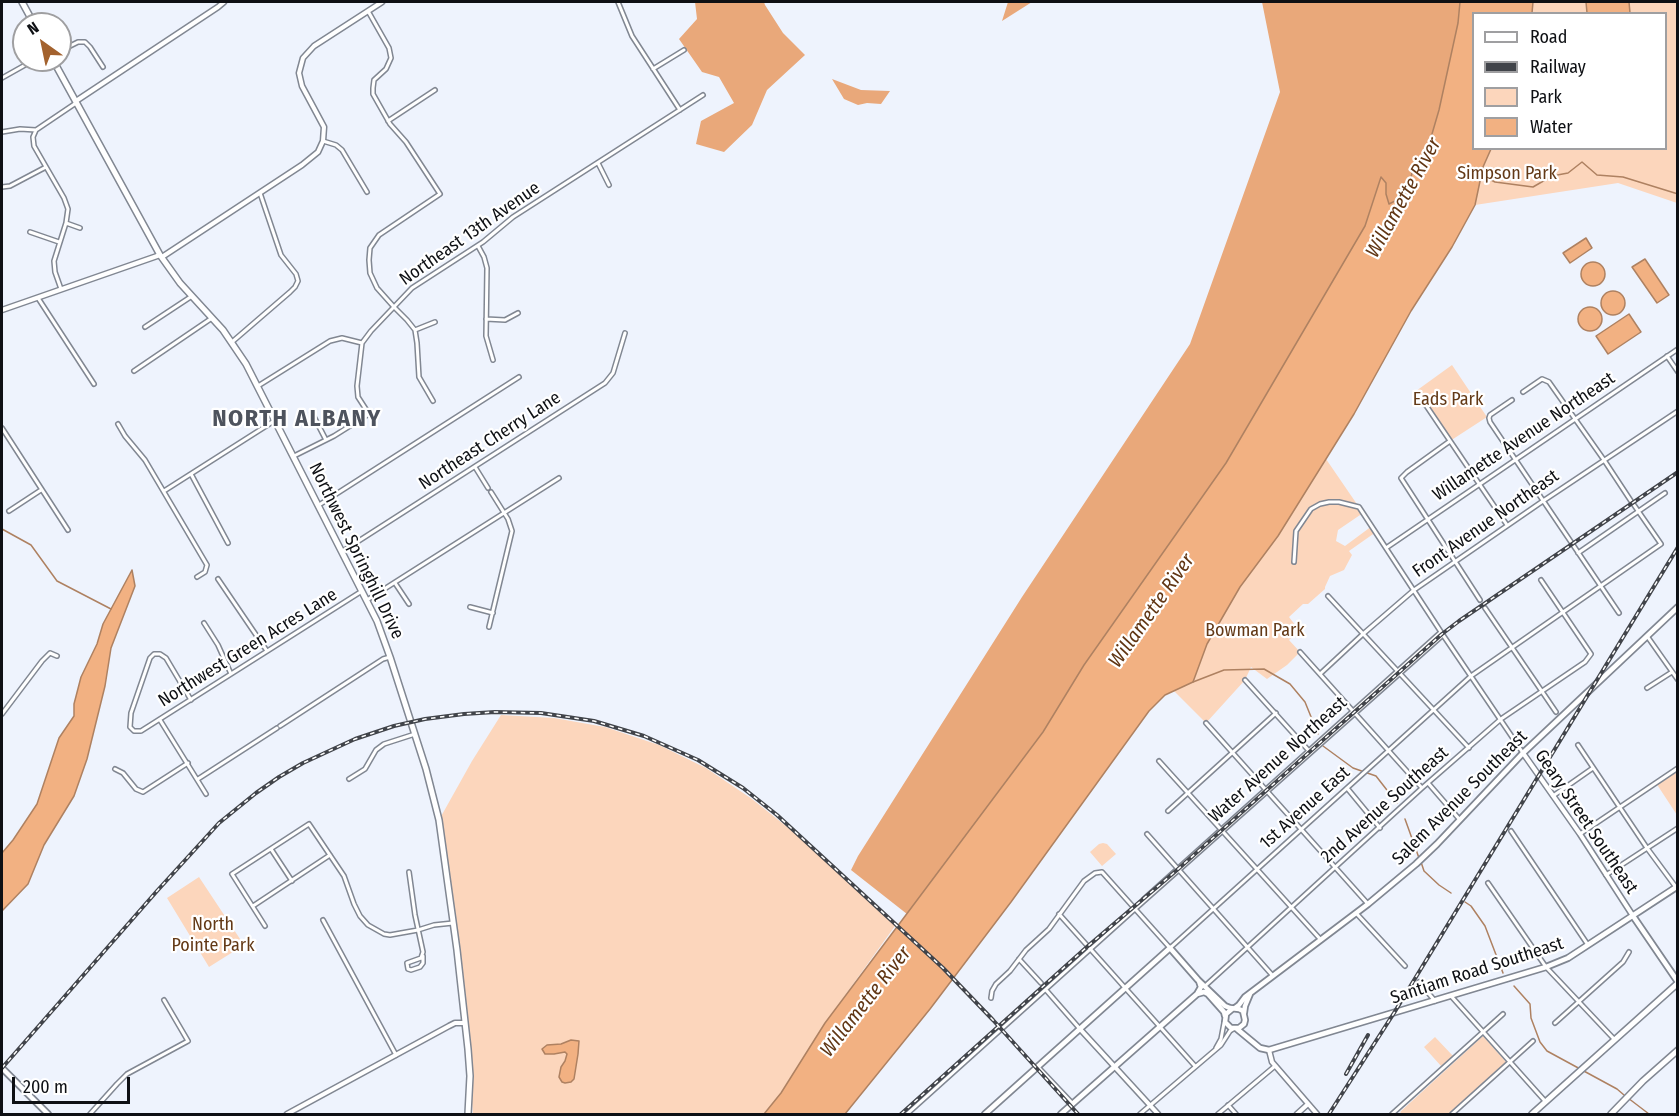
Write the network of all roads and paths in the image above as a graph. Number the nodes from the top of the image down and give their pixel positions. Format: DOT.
graph roads {
  1 [pos="224,2"];
  2 [pos="382,2"];
  3 [pos="618,2"];
  4 [pos="368,11"];
  5 [pos="72,45"];
  6 [pos="684,50"];
  7 [pos="103,67"];
  8 [pos="653,69"];
  9 [pos="60,72"];
  10 [pos="435,90"];
  11 [pos="703,95"];
  12 [pos="76,102"];
  13 [pos="680,110"];
  14 [pos="388,120"];
  15 [pos="36,130"];
  16 [pos="2,132"];
  17 [pos="323,141"];
  18 [pos="598,162"];
  19 [pos="46,167"];
  20 [pos="609,185"];
  21 [pos="2,187"];
  22 [pos="367,192"];
  23 [pos="260,193"];
  24 [pos="66,223"];
  25 [pos="80,228"];
  26 [pos="30,232"];
  27 [pos="59,242"];
  28 [pos="477,246"];
  29 [pos="161,256"];
  30 [pos="61,289"];
  31 [pos="192,296"];
  32 [pos="38,297"];
  33 [pos="394,307"];
  34 [pos="2,310"];
  35 [pos="518,314"];
  36 [pos="212,318"];
  37 [pos="486,319"];
  38 [pos="435,322"];
  39 [pos="145,327"];
  40 [pos="415,330"];
  41 [pos="625,333"];
  42 [pos="231,342"];
  43 [pos="362,343"];
  44 [pos="1677,349"];
  45 [pos="1667,356"];
  46 [pos="493,360"];
  47 [pos="134,371"];
  48 [pos="1677,372"];
  49 [pos="519,377"];
  50 [pos="94,384"];
  51 [pos="258,386"];
  52 [pos="1523,392"];
  53 [pos="1419,395"];
  54 [pos="1512,400"];
  55 [pos="433,401"];
  56 [pos="1677,411"];
  57 [pos="312,413"];
  58 [pos="1575,419"];
  59 [pos="275,420"];
  60 [pos="118,424"];
  61 [pos="2,428"];
  62 [pos="326,440"];
  63 [pos="1450,441"];
  64 [pos="294,456"];
  65 [pos="1515,460"];
  66 [pos="1604,460"];
  67 [pos="475,467"];
  68 [pos="191,473"];
  69 [pos="559,478"];
  70 [pos="1479,484"];
  71 [pos="41,490"];
  72 [pos="164,491"];
  73 [pos="1665,493"];
  74 [pos="1543,501"];
  75 [pos="319,505"];
  76 [pos="9,511"];
  77 [pos="1638,512"];
  78 [pos="504,513"];
  79 [pos="1428,520"];
  80 [pos="1507,525"];
  81 [pos="68,530"];
  82 [pos="228,543"];
  83 [pos="1386,548"];
  84 [pos="343,551"];
  85 [pos="1578,552"];
  86 [pos="1294,562"];
  87 [pos="1455,562"];
  88 [pos="197,577"];
  89 [pos="218,579"];
  90 [pos="1541,580"];
  91 [pos="395,583"];
  92 [pos="1600,586"];
  93 [pos="1414,590"];
  94 [pos="363,591"];
  95 [pos="1328,596"];
  96 [pos="367,600"];
  97 [pos="1480,600"];
  98 [pos="409,604"];
  99 [pos="470,607"];
  100 [pos="1485,608"];
  101 [pos="1677,608"];
  102 [pos="493,613"];
  103 [pos="1562,613"];
  104 [pos="1619,613"];
  105 [pos="204,623"];
  106 [pos="489,627"];
  107 [pos="1363,634"];
  108 [pos="1442,634"];
  109 [pos="1647,636"];
  110 [pos="1512,648"];
  111 [pos="267,651"];
  112 [pos="1300,652"];
  113 [pos="57,656"];
  114 [pos="390,657"];
  115 [pos="1672,672"];
  116 [pos="1399,673"];
  117 [pos="231,674"];
  118 [pos="1320,674"];
  119 [pos="1471,676"];
  120 [pos="1245,680"];
  121 [pos="1677,680"];
  122 [pos="1647,688"];
  123 [pos="1541,691"];
  124 [pos="191,700"];
  125 [pos="1433,710"];
  126 [pos="1355,712"];
  127 [pos="1556,712"];
  128 [pos="1275,713"];
  129 [pos="2,714"];
  130 [pos="1501,719"];
  131 [pos="160,720"];
  132 [pos="1206,723"];
  133 [pos="415,734"];
  134 [pos="1578,745"];
  135 [pos="1469,748"];
  136 [pos="1389,750"];
  137 [pos="1310,752"];
  138 [pos="1232,753"];
  139 [pos="1524,753"];
  140 [pos="1159,761"];
  141 [pos="188,762"];
  142 [pos="1593,768"];
  143 [pos="1677,768"];
  144 [pos="115,769"];
  145 [pos="198,779"];
  146 [pos="349,779"];
  147 [pos="1428,783"];
  148 [pos="1347,788"];
  149 [pos="1422,788"];
  150 [pos="1266,792"];
  151 [pos="206,794"];
  152 [pos="1188,794"];
  153 [pos="1553,796"];
  154 [pos="1620,807"];
  155 [pos="1168,811"];
  156 [pos="1460,821"];
  157 [pos="1380,828"];
  158 [pos="1677,828"];
  159 [pos="1301,829"];
  160 [pos="1222,830"];
  161 [pos="1511,831"];
  162 [pos="1147,834"];
  163 [pos="1580,834"];
  164 [pos="1647,848"];
  165 [pos="271,849"];
  166 [pos="330,855"];
  167 [pos="1335,868"];
  168 [pos="1178,869"];
  169 [pos="1257,869"];
  170 [pos="409,872"];
  171 [pos="1606,875"];
  172 [pos="292,880"];
  173 [pos="1488,883"];
  174 [pos="1677,888"];
  175 [pos="1368,904"];
  176 [pos="253,906"];
  177 [pos="1292,908"];
  178 [pos="1135,909"];
  179 [pos="1213,909"];
  180 [pos="1356,913"];
  181 [pos="1059,914"];
  182 [pos="1633,916"];
  183 [pos="323,920"];
  184 [pos="453,923"];
  185 [pos="265,926"];
  186 [pos="418,930"];
  187 [pos="1321,940"];
  188 [pos="1588,945"];
  189 [pos="1170,948"];
  190 [pos="1247,948"];
  191 [pos="1091,949"];
  192 [pos="1629,952"];
  193 [pos="423,956"];
  194 [pos="1019,959"];
  195 [pos="1405,966"];
  196 [pos="1546,967"];
  197 [pos="1273,976"];
  198 [pos="1198,980"];
  199 [pos="1419,982"];
  200 [pos="1041,983"];
  201 [pos="1677,983"];
  202 [pos="1205,986"];
  203 [pos="1125,988"];
  204 [pos="1047,990"];
  205 [pos="1197,994"];
  206 [pos="1250,994"];
  207 [pos="1451,996"];
  208 [pos="991,998"];
  209 [pos="164,1000"];
  210 [pos="1435,1001"];
  211 [pos="1579,1001"];
  212 [pos="1234,1008"];
  213 [pos="1244,1013"];
  214 [pos="1503,1014"];
  215 [pos="1225,1018"];
  216 [pos="465,1023"];
  217 [pos="1245,1023"];
  218 [pos="1556,1023"];
  219 [pos="1160,1027"];
  220 [pos="1080,1029"];
  221 [pos="1236,1029"];
  222 [pos="1483,1032"];
  223 [pos="1615,1040"];
  224 [pos="1252,1041"];
  225 [pos="1533,1041"];
  226 [pos="1269,1050"];
  227 [pos="1677,1050"];
  228 [pos="1213,1052"];
  229 [pos="396,1055"];
  230 [pos="1510,1062"];
  231 [pos="1195,1066"];
  232 [pos="1275,1066"];
  233 [pos="1038,1067"];
  234 [pos="1115,1067"];
  235 [pos="2,1068"];
  236 [pos="1546,1102"];
  237 [pos="1073,1104"];
  238 [pos="1308,1104"];
  239 [pos="1228,1105"];
  240 [pos="1149,1106"];
  241 [pos="913,1109"];
  242 [pos="48,1114"];
  243 [pos="90,1114"];
  244 [pos="287,1114"];
  245 [pos="468,1114"];
  246 [pos="907,1114"];
  247 [pos="918,1114"];
  248 [pos="985,1114"];
  249 [pos="1061,1114"];
  250 [pos="1140,1114"];
  251 [pos="1158,1114"];
  252 [pos="1218,1114"];
  253 [pos="1236,1114"];
  254 [pos="1297,1114"];
  255 [pos="1317,1114"];
  256 [pos="1395,1114"];
  257 [pos="1452,1114"];
  258 [pos="1532,1114"];
  259 [pos="1611,1114"];
  1 -- 12 [label="street"];
  2 -- 4 [label="street"];
  3 -- 8 [label="street"];
  4 -- 14 [label="street"];
  4 -- 17 [label="street"];
  5 -- 7 [label="street"];
  6 -- 8 [label="street"];
  8 -- 13 [label="street"];
  9 -- 12 [label="main road, Northwest Springhill Drive"];
  10 -- 14 [label="street"];
  11 -- 13 [label="street, Northeast 13th Avenue"];
  12 -- 15 [label="street"];
  12 -- 29 [label="main road, Northwest Springhill Drive"];
  13 -- 18 [label="street, Northeast 13th Avenue"];
  14 -- 33 [label="street"];
  15 -- 16 [label="street"];
  15 -- 19 [label="street"];
  17 -- 22 [label="street"];
  17 -- 23 [label="street"];
  18 -- 20 [label="street"];
  18 -- 28 [label="street, Northeast 13th Avenue"];
  19 -- 21 [label="street"];
  19 -- 24 [label="street"];
  23 -- 29 [label="street"];
  23 -- 42 [label="street"];
  24 -- 25 [label="street"];
  24 -- 27 [label="street"];
  26 -- 27 [label="street"];
  27 -- 30 [label="street"];
  28 -- 33 [label="street, Northeast 13th Avenue"];
  28 -- 37 [label="street"];
  29 -- 30 [label="street"];
  29 -- 31 [label="main road, Northwest Springhill Drive"];
  30 -- 32 [label="street"];
  31 -- 36 [label="main road, Northwest Springhill Drive"];
  31 -- 39 [label="street"];
  32 -- 34 [label="street"];
  32 -- 50 [label="street"];
  33 -- 40 [label="street"];
  33 -- 43 [label="street, Northeast 13th Avenue"];
  35 -- 37 [label="street"];
  36 -- 42 [label="main road, Northwest Springhill Drive"];
  36 -- 47 [label="street"];
  37 -- 46 [label="street"];
  38 -- 40 [label="street"];
  40 -- 55 [label="street"];
  41 -- 67 [label="street, Northeast Cherry Lane"];
  42 -- 51 [label="main road, Northwest Springhill Drive"];
  43 -- 51 [label="street"];
  43 -- 62 [label="street"];
  44 -- 45 [label="street, Willamette Avenue Northeast"];
  45 -- 48 [label="street"];
  45 -- 58 [label="street, Willamette Avenue Northeast"];
  49 -- 75 [label="street"];
  51 -- 59 [label="main road, Northwest Springhill Drive"];
  52 -- 58 [label="street"];
  53 -- 63 [label="street"];
  54 -- 65 [label="street"];
  56 -- 66 [label="street, Front Avenue Northeast"];
  57 -- 62 [label="street"];
  58 -- 65 [label="street, Willamette Avenue Northeast"];
  58 -- 66 [label="street"];
  59 -- 64 [label="main road, Northwest Springhill Drive"];
  59 -- 68 [label="street"];
  60 -- 72 [label="street"];
  61 -- 71 [label="street"];
  62 -- 64 [label="street"];
  63 -- 70 [label="street"];
  63 -- 79 [label="street"];
  64 -- 75 [label="main road, Northwest Springhill Drive"];
  65 -- 70 [label="street, Willamette Avenue Northeast"];
  65 -- 74 [label="street"];
  66 -- 74 [label="street, Front Avenue Northeast"];
  66 -- 77 [label="street"];
  67 -- 78 [label="street"];
  67 -- 84 [label="street, Northeast Cherry Lane"];
  68 -- 72 [label="street"];
  68 -- 82 [label="street"];
  69 -- 78 [label="street"];
  70 -- 79 [label="street, Willamette Avenue Northeast"];
  70 -- 80 [label="street"];
  71 -- 76 [label="street"];
  71 -- 81 [label="street"];
  72 -- 88 [label="street"];
  73 -- 77 [label="street"];
  74 -- 80 [label="street, Front Avenue Northeast"];
  74 -- 85 [label="street"];
  75 -- 84 [label="main road, Northwest Springhill Drive"];
  77 -- 85 [label="street"];
  77 -- 92 [label="street, 1st Avenue East"];
  78 -- 91 [label="street"];
  78 -- 102 [label="street"];
  79 -- 83 [label="street, Willamette Avenue Northeast"];
  79 -- 87 [label="street"];
  80 -- 87 [label="street, Front Avenue Northeast"];
  83 -- 86 [label="street, Geary Street Southeast"];
  83 -- 93 [label="street, Geary Street Southeast"];
  84 -- 94 [label="main road, Northwest Springhill Drive"];
  85 -- 92 [label="street"];
  87 -- 93 [label="street, Front Avenue Northeast"];
  87 -- 97 [label="street"];
  89 -- 111 [label="street"];
  90 -- 103 [label="street"];
  91 -- 96 [label="street"];
  91 -- 98 [label="street"];
  92 -- 103 [label="street, 1st Avenue East"];
  92 -- 104 [label="street"];
  93 -- 107 [label="street, Front Avenue Northeast"];
  93 -- 108 [label="street, Geary Street Southeast"];
  94 -- 96 [label="main road, Northwest Springhill Drive"];
  94 -- 111 [label="street, Northwest Green Acres Lane"];
  95 -- 107 [label="street"];
  96 -- 114 [label="main road, Northwest Springhill Drive"];
  99 -- 102 [label="street"];
  100 -- 110 [label="street"];
  101 -- 109 [label="main road, Salem Avenue Southeast"];
  102 -- 106 [label="street"];
  103 -- 110 [label="street, 1st Avenue East"];
  103 -- 123 [label="street, 2nd Avenue Southeast"];
  105 -- 117 [label="street"];
  107 -- 116 [label="street"];
  107 -- 118 [label="street, Front Avenue Northeast"];
  108 -- 116 [label="street, Water Avenue Northeast"];
  108 -- 119 [label="street, Geary Street Southeast"];
  109 -- 115 [label="street"];
  109 -- 139 [label="main road, Salem Avenue Southeast"];
  110 -- 119 [label="street, 1st Avenue East"];
  110 -- 123 [label="street"];
  111 -- 117 [label="street, Northwest Green Acres Lane"];
  112 -- 118 [label="street"];
  113 -- 129 [label="street"];
  114 -- 133 [label="main road, Northwest Springhill Drive"];
  114 -- 145 [label="street"];
  115 -- 121 [label="street"];
  115 -- 122 [label="street"];
  116 -- 125 [label="street"];
  116 -- 126 [label="street, Water Avenue Northeast"];
  117 -- 124 [label="street, Northwest Green Acres Lane"];
  118 -- 126 [label="street"];
  119 -- 125 [label="street, 1st Avenue East"];
  119 -- 130 [label="street, Geary Street Southeast"];
  120 -- 128 [label="street"];
  123 -- 127 [label="street"];
  123 -- 130 [label="street, 2nd Avenue Southeast"];
  124 -- 131 [label="street, Northwest Green Acres Lane"];
  124 -- 131 [label="street"];
  125 -- 135 [label="street"];
  125 -- 136 [label="street, 1st Avenue East"];
  126 -- 136 [label="street"];
  126 -- 137 [label="street, Water Avenue Northeast"];
  128 -- 137 [label="street"];
  128 -- 138 [label="street"];
  130 -- 135 [label="street, 2nd Avenue Southeast"];
  130 -- 139 [label="street, Geary Street Southeast"];
  131 -- 141 [label="street, Northwest Green Acres Lane"];
  132 -- 138 [label="street"];
  133 -- 146 [label="street"];
  133 -- 184 [label="main road, Northwest Springhill Drive"];
  134 -- 142 [label="street"];
  135 -- 147 [label="street, 2nd Avenue Southeast"];
  136 -- 148 [label="street, 1st Avenue East"];
  136 -- 149 [label="street"];
  137 -- 150 [label="street, Water Avenue Northeast"];
  138 -- 150 [label="street"];
  138 -- 152 [label="street"];
  139 -- 153 [label="street, Geary Street Southeast"];
  139 -- 156 [label="main road, Salem Avenue Southeast"];
  140 -- 152 [label="street"];
  141 -- 144 [label="street"];
  141 -- 145 [label="street, Northwest Green Acres Lane"];
  142 -- 153 [label="street"];
  142 -- 154 [label="street"];
  143 -- 154 [label="street"];
  145 -- 151 [label="street, Northwest Green Acres Lane"];
  147 -- 149 [label="street, 2nd Avenue Southeast"];
  147 -- 156 [label="street"];
  148 -- 157 [label="street"];
  148 -- 159 [label="street, 1st Avenue East"];
  149 -- 157 [label="street, 2nd Avenue Southeast"];
  150 -- 159 [label="street"];
  150 -- 160 [label="street, Water Avenue Northeast"];
  152 -- 155 [label="street"];
  152 -- 160 [label="street"];
  153 -- 163 [label="street, Geary Street Southeast"];
  154 -- 163 [label="street"];
  154 -- 164 [label="street"];
  156 -- 175 [label="main road, Salem Avenue Southeast"];
  157 -- 167 [label="street, 2nd Avenue Southeast"];
  158 -- 164 [label="street"];
  159 -- 167 [label="street"];
  159 -- 169 [label="street, 1st Avenue East"];
  160 -- 168 [label="street, Water Avenue Northeast"];
  160 -- 169 [label="street"];
  161 -- 188 [label="street"];
  162 -- 168 [label="street"];
  163 -- 171 [label="street, Geary Street Southeast"];
  164 -- 171 [label="street"];
  164 -- 174 [label="street"];
  165 -- 166 [label="street"];
  165 -- 172 [label="street"];
  165 -- 176 [label="street"];
  166 -- 172 [label="street"];
  166 -- 186 [label="street"];
  167 -- 175 [label="street"];
  167 -- 177 [label="street, 2nd Avenue Southeast"];
  168 -- 178 [label="street, Water Avenue Northeast"];
  168 -- 179 [label="street"];
  169 -- 177 [label="street"];
  169 -- 179 [label="street, 1st Avenue East"];
  170 -- 186 [label="street"];
  171 -- 182 [label="street, Geary Street Southeast"];
  172 -- 176 [label="street"];
  173 -- 196 [label="street"];
  174 -- 182 [label="main road, Santiam Road Southeast"];
  175 -- 180 [label="main road, Salem Avenue Southeast"];
  176 -- 185 [label="street"];
  177 -- 187 [label="street"];
  177 -- 190 [label="street, 2nd Avenue Southeast"];
  178 -- 181 [label="street"];
  178 -- 189 [label="street"];
  178 -- 191 [label="street, Water Avenue Northeast"];
  179 -- 189 [label="street, 1st Avenue East"];
  179 -- 190 [label="street"];
  180 -- 187 [label="main road, Salem Avenue Southeast"];
  180 -- 195 [label="street"];
  181 -- 191 [label="street"];
  181 -- 194 [label="street"];
  182 -- 188 [label="main road, Santiam Road Southeast"];
  182 -- 201 [label="main road, Geary Street Southeast"];
  183 -- 229 [label="street"];
  184 -- 186 [label="street"];
  184 -- 216 [label="main road, Northwest Springhill Drive"];
  186 -- 193 [label="street"];
  187 -- 197 [label="main road, Salem Avenue Southeast"];
  188 -- 196 [label="main road, Santiam Road Southeast"];
  189 -- 198 [label="main road"];
  189 -- 203 [label="main road, 1st Avenue East"];
  190 -- 197 [label="street"];
  190 -- 202 [label="street, 2nd Avenue Southeast"];
  191 -- 203 [label="street"];
  191 -- 204 [label="street, Water Avenue Northeast"];
  192 -- 211 [label="street"];
  193 -- 193 [label="street"];
  194 -- 200 [label="street"];
  194 -- 208 [label="street"];
  196 -- 207 [label="main road, Santiam Road Southeast"];
  196 -- 211 [label="street"];
  197 -- 206 [label="main road, Salem Avenue Southeast"];
  198 -- 202 [label="main road"];
  198 -- 205 [label="main road"];
  199 -- 210 [label="street"];
  201 -- 223 [label="main road"];
  202 -- 212 [label="main road"];
  203 -- 219 [label="street"];
  203 -- 220 [label="main road, 1st Avenue East"];
  204 -- 220 [label="street"];
  204 -- 241 [label="street, Water Avenue Northeast"];
  205 -- 215 [label="main road"];
  205 -- 219 [label="main road"];
  206 -- 212 [label="main road, Salem Avenue Southeast"];
  206 -- 213 [label="main road"];
  207 -- 210 [label="main road, Santiam Road Southeast"];
  207 -- 222 [label="street"];
  209 -- 243 [label="street"];
  210 -- 226 [label="main road, Santiam Road Southeast"];
  211 -- 218 [label="street"];
  211 -- 223 [label="street"];
  212 -- 213 [label="main road"];
  212 -- 215 [label="main road"];
  213 -- 217 [label="main road"];
  214 -- 222 [label="street"];
  215 -- 221 [label="main road"];
  215 -- 228 [label="street"];
  216 -- 229 [label="street"];
  216 -- 245 [label="main road, Northwest Springhill Drive"];
  217 -- 221 [label="main road"];
  217 -- 224 [label="main road"];
  219 -- 231 [label="street"];
  219 -- 234 [label="main road"];
  220 -- 233 [label="main road, 1st Avenue East"];
  220 -- 234 [label="street"];
  221 -- 224 [label="main road"];
  221 -- 228 [label="street"];
  222 -- 230 [label="street"];
  222 -- 256 [label="street"];
  223 -- 236 [label="main road"];
  224 -- 226 [label="main road"];
  225 -- 230 [label="street"];
  226 -- 232 [label="street"];
  227 -- 259 [label="main road"];
  228 -- 231 [label="street"];
  229 -- 244 [label="street"];
  230 -- 236 [label="street"];
  230 -- 257 [label="street"];
  231 -- 240 [label="street"];
  232 -- 238 [label="street"];
  232 -- 239 [label="street"];
  233 -- 237 [label="street"];
  233 -- 248 [label="main road, 1st Avenue East"];
  234 -- 237 [label="main road"];
  234 -- 240 [label="street"];
  235 -- 242 [label="main road"];
  236 -- 258 [label="main road"];
  237 -- 249 [label="main road"];
  238 -- 254 [label="street"];
  238 -- 255 [label="street"];
  239 -- 252 [label="street"];
  239 -- 253 [label="street"];
  240 -- 250 [label="street"];
  240 -- 251 [label="street"];
  241 -- 246 [label="street, Water Avenue Northeast"];
  241 -- 247 [label="street"];
}
